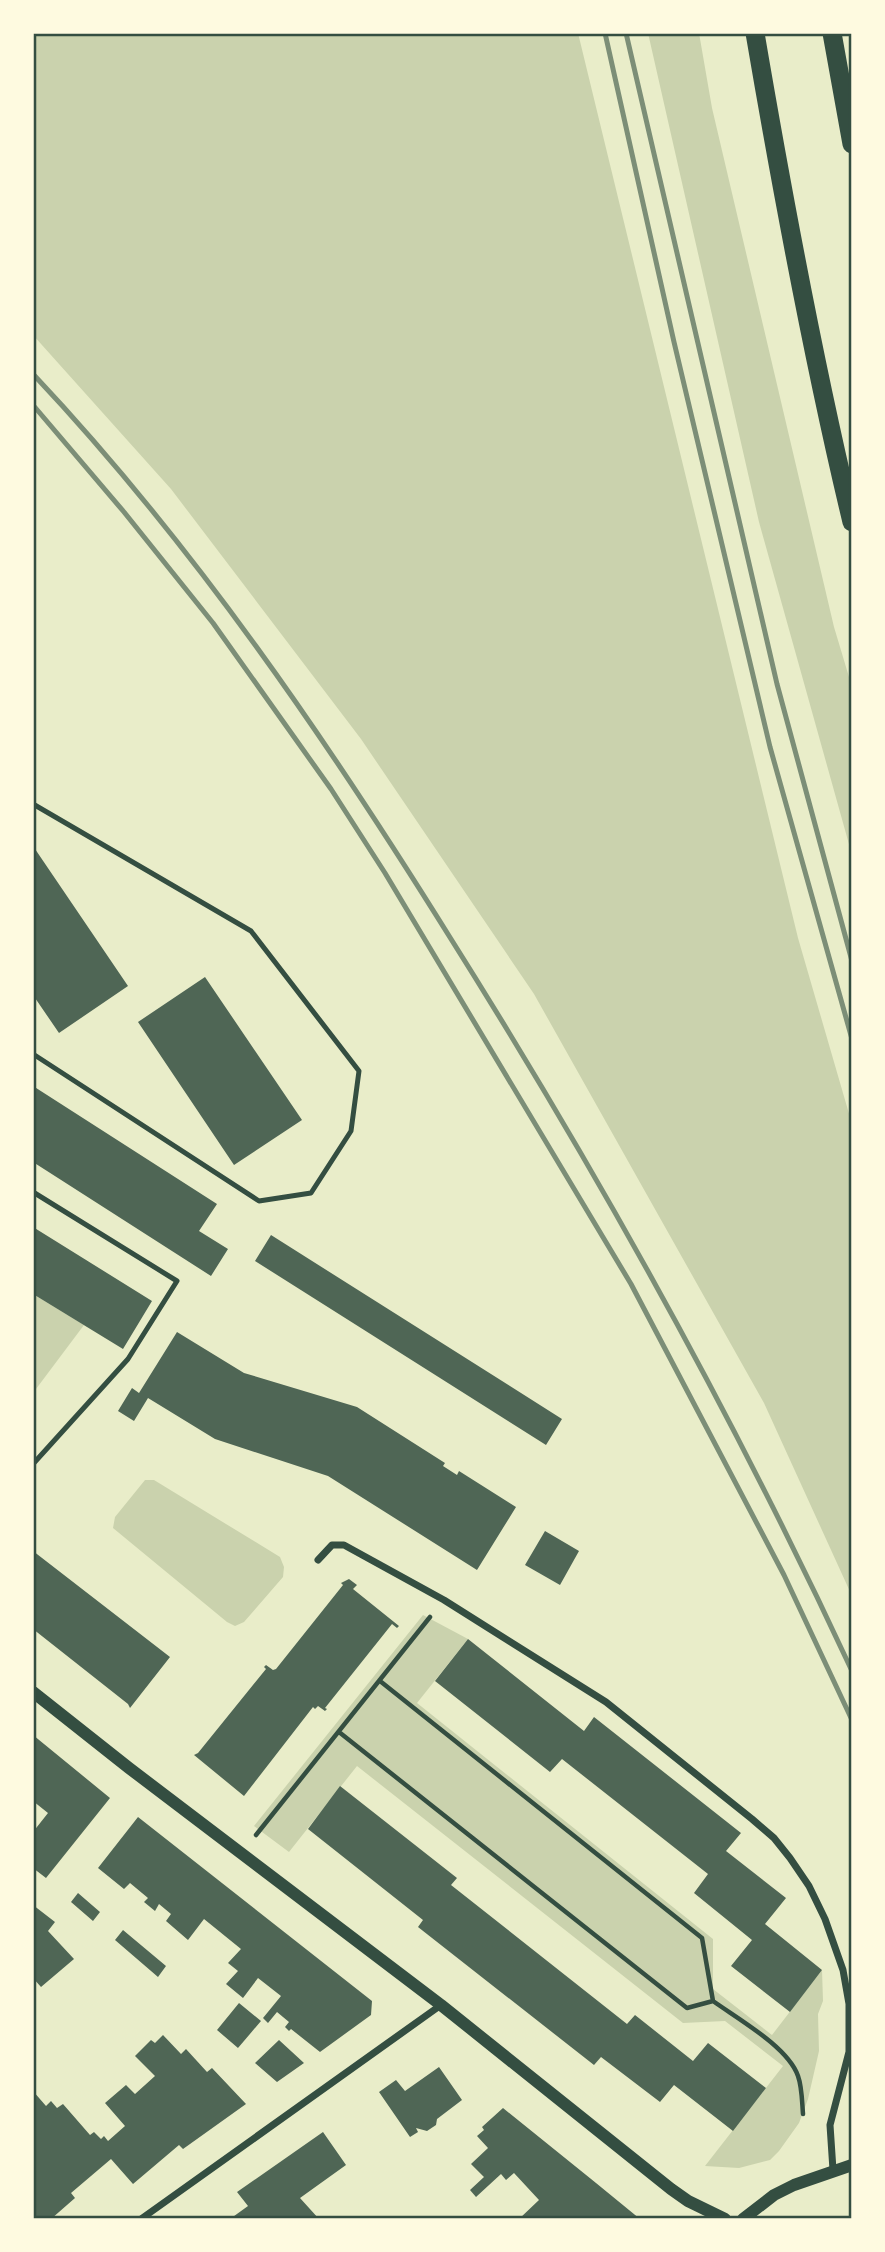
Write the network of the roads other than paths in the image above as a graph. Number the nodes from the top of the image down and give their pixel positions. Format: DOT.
graph roads {
  1 [pos="755,33"];
  2 [pos="832,33"];
  3 [pos="852,144"];
  4 [pos="852,522"];
  5 [pos="33,804"];
  6 [pos="33,1054"];
  7 [pos="33,1192"];
  8 [pos="33,1464"];
  9 [pos="318,1560"];
  10 [pos="33,1692"];
  11 [pos="441,2005"];
  12 [pos="852,2165"];
  13 [pos="833,2171"];
  14 [pos="141,2219"];
  15 [pos="725,2219"];
  16 [pos="743,2219"];
  1 -- 4 [label="highway"];
  2 -- 3 [label="highway"];
  5 -- 6 [label="lane"];
  7 -- 8 [label="lane"];
  9 -- 13 [label="street"];
  10 -- 11 [label="street"];
  11 -- 14 [label="street"];
  11 -- 15 [label="street"];
  12 -- 13 [label="street"];
  13 -- 16 [label="street"];
}
